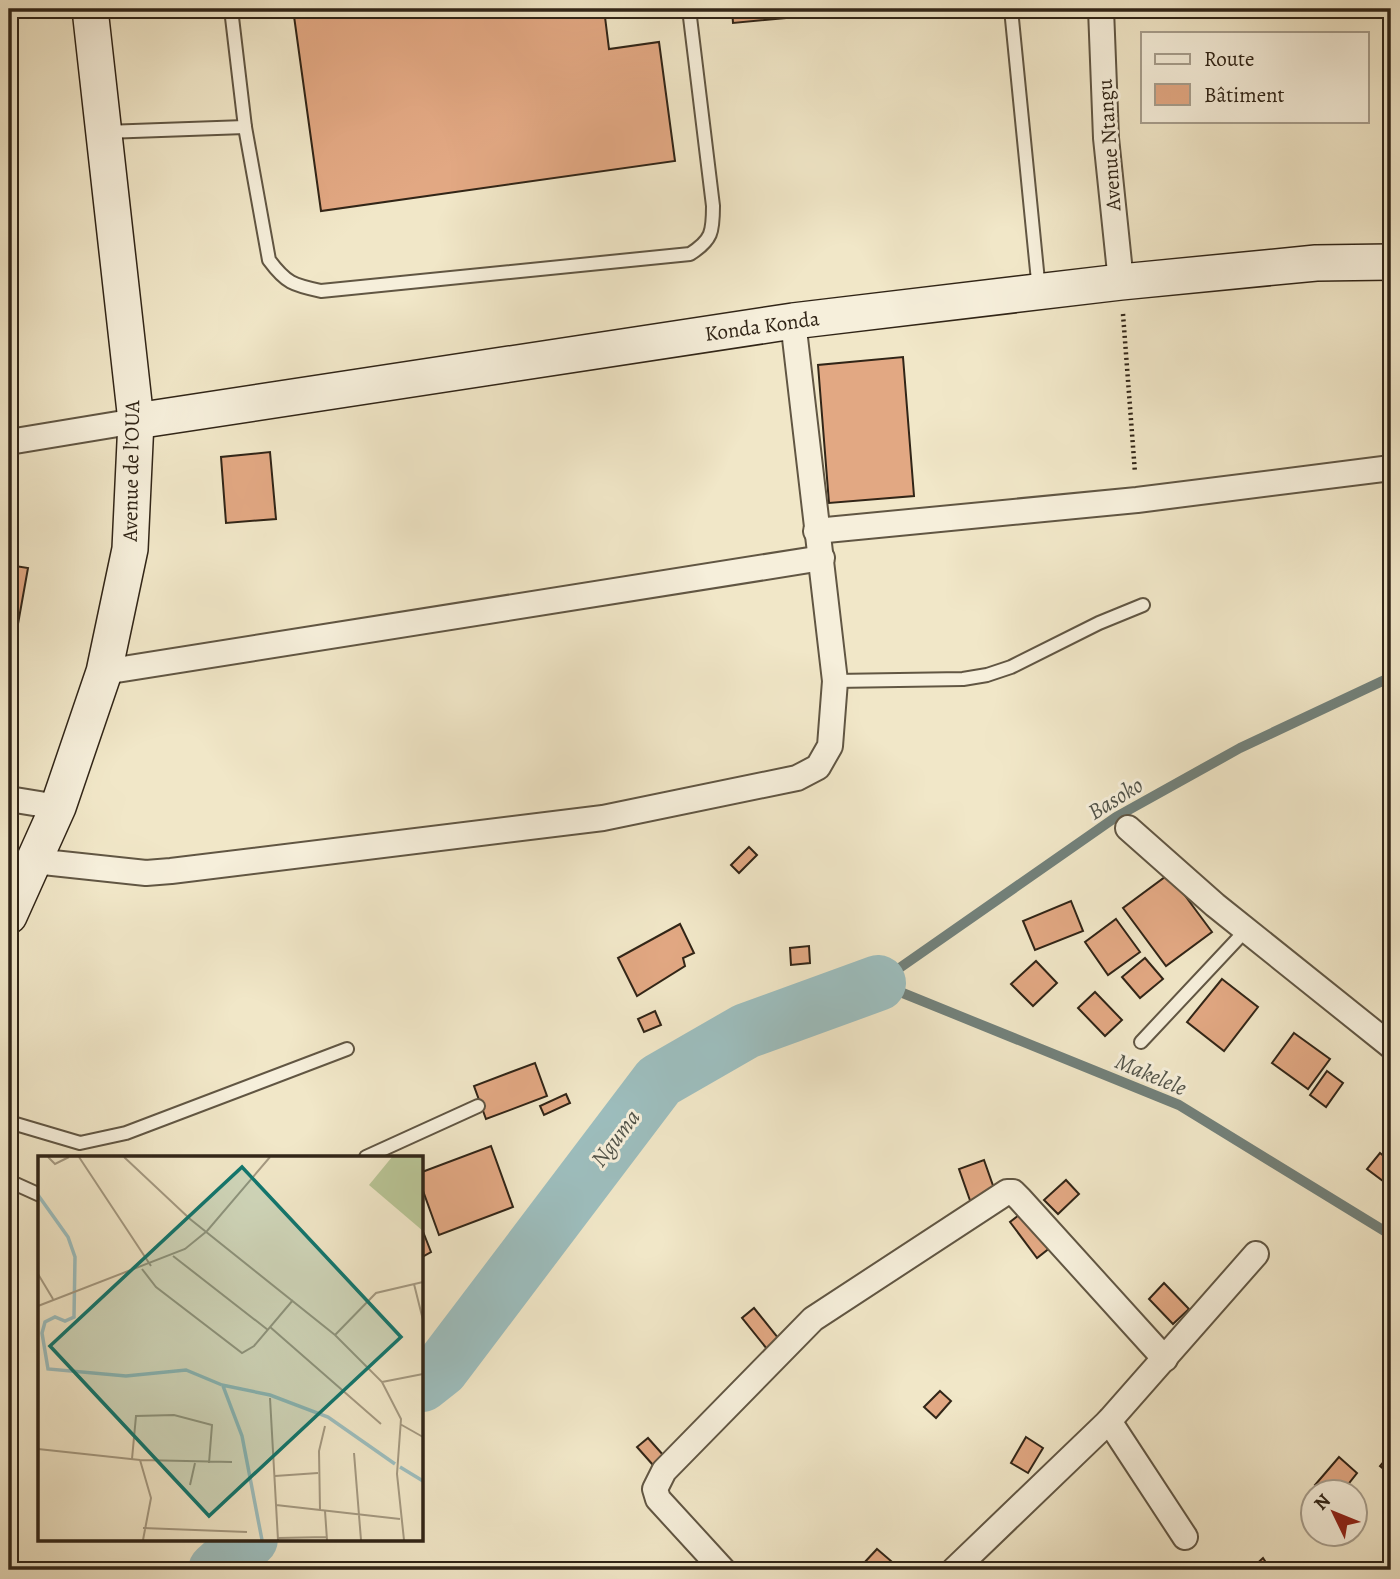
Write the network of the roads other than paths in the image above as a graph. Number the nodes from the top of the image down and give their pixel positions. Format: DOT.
graph roads {
  1 [pos="90,9"];
  2 [pos="232,9"];
  3 [pos="689,9"];
  4 [pos="1011,9"];
  5 [pos="1101,9"];
  6 [pos="244,127"];
  7 [pos="105,132"];
  8 [pos="1391,262"];
  9 [pos="1121,282"];
  10 [pos="1039,291"];
  11 [pos="793,321"];
  12 [pos="136,421"];
  13 [pos="9,442"];
  14 [pos="1391,468"];
  15 [pos="816,531"];
  16 [pos="822,558"];
  17 [pos="1143,605"];
  18 [pos="104,672"];
  19 [pos="835,681"];
  20 [pos="9,799"];
  21 [pos="58,807"];
  22 [pos="1128,828"];
  23 [pos="34,861"];
  24 [pos="9,916"];
  25 [pos="1246,930"];
  26 [pos="1141,1042"];
  27 [pos="1391,1046"];
  28 [pos="347,1049"];
  29 [pos="478,1107"];
  30 [pos="9,1122"];
  31 [pos="368,1156"];
  32 [pos="9,1181"];
  33 [pos="38,1194"];
  34 [pos="1256,1254"];
  35 [pos="1165,1359"];
  36 [pos="1109,1421"];
  37 [pos="1185,1537"];
  38 [pos="723,1570"];
  39 [pos="954,1570"];
  1 -- 7 [label="street, Avenue de l’OUA"];
  2 -- 6 [label="lane"];
  3 -- 6 [label="lane"];
  4 -- 10 [label="lane"];
  5 -- 9 [label="street, Avenue Ntangu"];
  6 -- 7 [label="lane"];
  7 -- 12 [label="street, Avenue de l’OUA"];
  8 -- 9 [label="street, Konda Konda"];
  9 -- 10 [label="street, Konda Konda"];
  10 -- 11 [label="street, Konda Konda"];
  11 -- 12 [label="street, Konda Konda"];
  11 -- 15 [label="street"];
  12 -- 13 [label="street"];
  12 -- 18 [label="street, Avenue de l’OUA"];
  14 -- 15 [label="street"];
  15 -- 16 [label="street"];
  16 -- 18 [label="street"];
  16 -- 19 [label="street"];
  17 -- 19 [label="lane"];
  18 -- 21 [label="street, Avenue de l’OUA"];
  19 -- 23 [label="street"];
  20 -- 21 [label="street"];
  21 -- 23 [label="street, Avenue de l’OUA"];
  22 -- 25 [label="street"];
  23 -- 24 [label="street, Avenue de l’OUA"];
  25 -- 26 [label="lane"];
  25 -- 27 [label="street"];
  28 -- 30 [label="lane"];
  29 -- 31 [label="lane"];
  32 -- 33 [label="lane"];
  34 -- 35 [label="street"];
  35 -- 36 [label="street"];
  35 -- 38 [label="street"];
  36 -- 37 [label="street"];
  36 -- 39 [label="street"];
}
